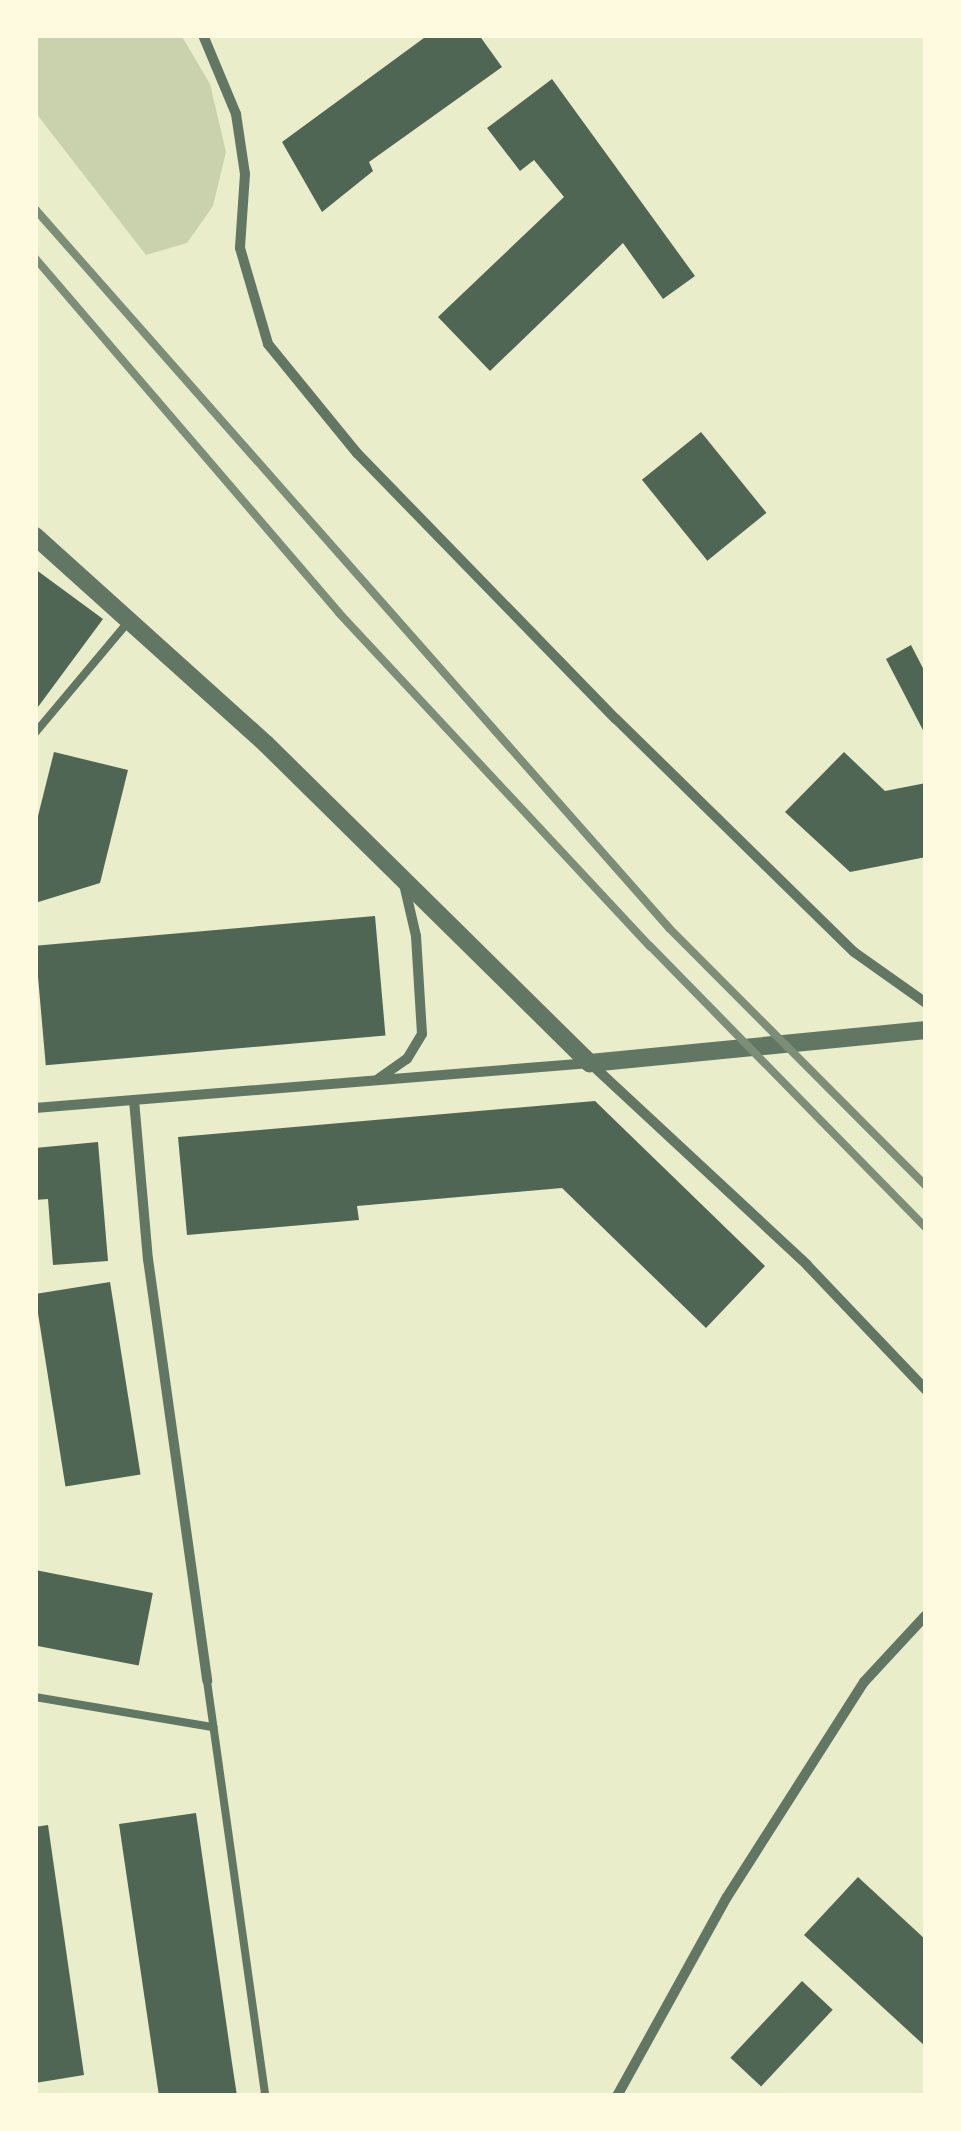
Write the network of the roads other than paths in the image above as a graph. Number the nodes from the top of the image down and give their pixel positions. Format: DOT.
graph roads {
  1 [pos="203,35"];
  2 [pos="35,536"];
  3 [pos="132,618"];
  4 [pos="35,733"];
  5 [pos="404,884"];
  6 [pos="926,1002"];
  7 [pos="926,1030"];
  8 [pos="590,1063"];
  9 [pos="377,1079"];
  10 [pos="134,1100"];
  11 [pos="35,1108"];
  12 [pos="926,1390"];
  13 [pos="926,1616"];
  14 [pos="207,1681"];
  15 [pos="35,1697"];
  16 [pos="214,1727"];
  17 [pos="265,2096"];
  18 [pos="617,2096"];
  1 -- 6 [label="street"];
  2 -- 3 [label="street"];
  3 -- 4 [label="lane"];
  3 -- 5 [label="street"];
  5 -- 8 [label="street"];
  5 -- 9 [label="street"];
  7 -- 8 [label="street"];
  8 -- 9 [label="street"];
  8 -- 12 [label="street"];
  9 -- 10 [label="street"];
  10 -- 11 [label="street"];
  10 -- 14 [label="street"];
  13 -- 18 [label="street"];
  14 -- 16 [label="lane"];
  15 -- 16 [label="lane"];
  16 -- 17 [label="lane"];
}
